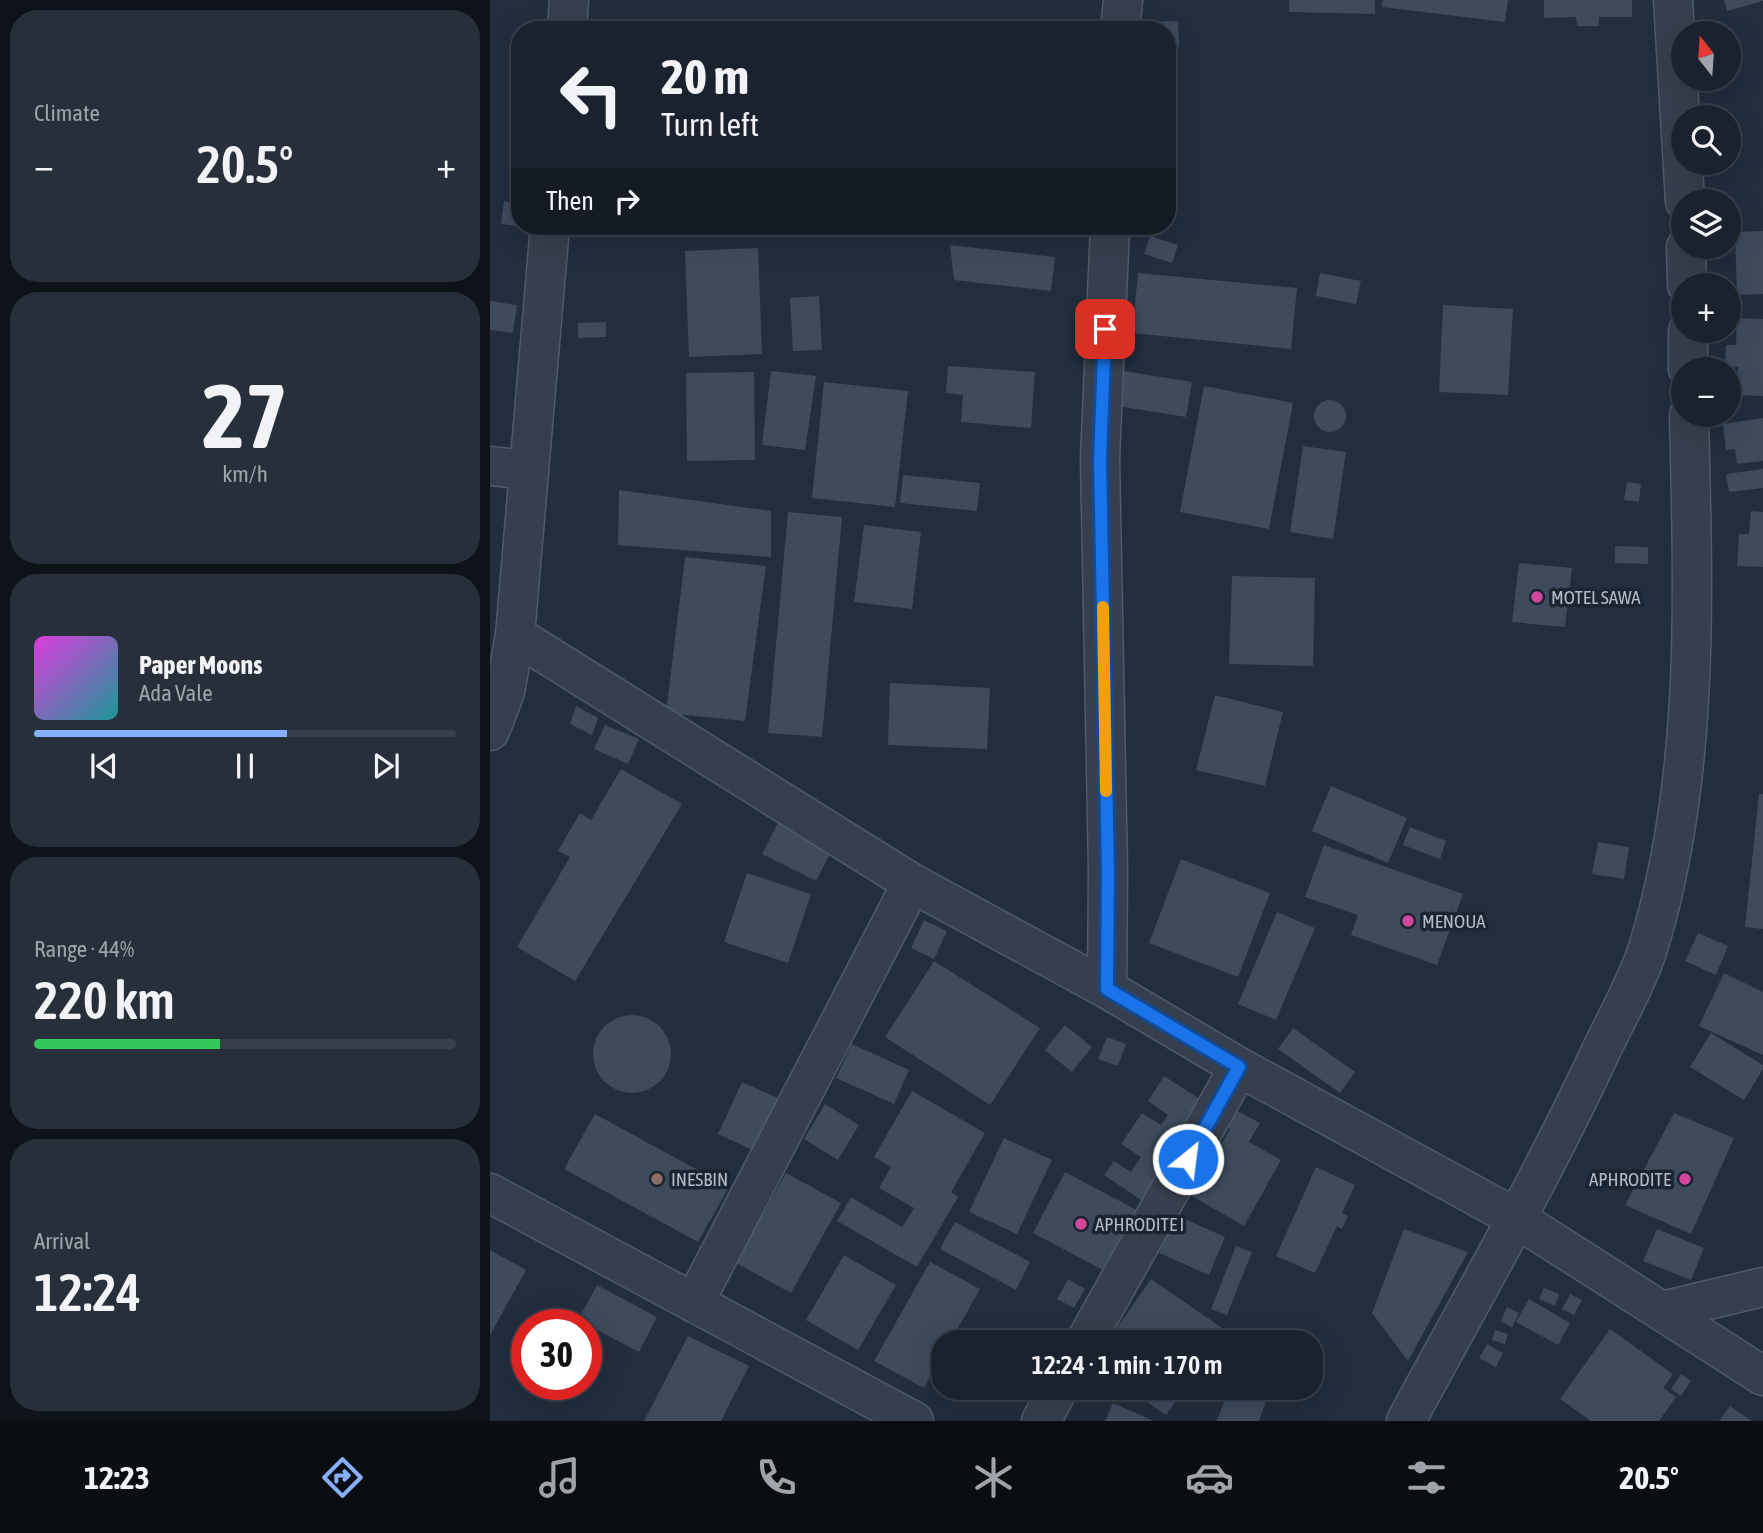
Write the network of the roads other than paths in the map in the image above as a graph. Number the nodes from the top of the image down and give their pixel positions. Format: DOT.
graph roads {
  1 [pos="569,0"];
  2 [pos="1123,0"];
  3 [pos="1673,0"];
  4 [pos="568,21"];
  5 [pos="1121,21"];
  6 [pos="1684,189"];
  7 [pos="549,235"];
  8 [pos="1110,235"];
  9 [pos="1689,427"];
  10 [pos="490,466"];
  11 [pos="529,470"];
  12 [pos="515,635"];
  13 [pos="490,731"];
  14 [pos="912,883"];
  15 [pos="1107,989"];
  16 [pos="1239,1067"];
  17 [pos="490,1193"];
  18 [pos="1516,1218"];
  19 [pos="1763,1287"];
  20 [pos="694,1303"];
  21 [pos="1662,1311"];
  22 [pos="1092,1330"];
  23 [pos="1763,1376"];
  24 [pos="1052,1400"];
  25 [pos="914,1421"];
  26 [pos="1041,1421"];
  27 [pos="1406,1421"];
  1 -- 4 [label="street"];
  2 -- 5 [label="street"];
  3 -- 6 [label="street"];
  7 -- 11 [label="street"];
  8 -- 15 [label="street"];
  9 -- 18 [label="street"];
  10 -- 11 [label="street"];
  11 -- 12 [label="street"];
  12 -- 13 [label="street"];
  12 -- 14 [label="street"];
  14 -- 15 [label="street"];
  14 -- 20 [label="street"];
  15 -- 16 [label="street"];
  16 -- 18 [label="street"];
  16 -- 22 [label="street"];
  17 -- 20 [label="street"];
  18 -- 21 [label="street"];
  18 -- 27 [label="street"];
  19 -- 21 [label="street"];
  20 -- 25 [label="street"];
  21 -- 23 [label="street"];
  24 -- 26 [label="street"];
}
